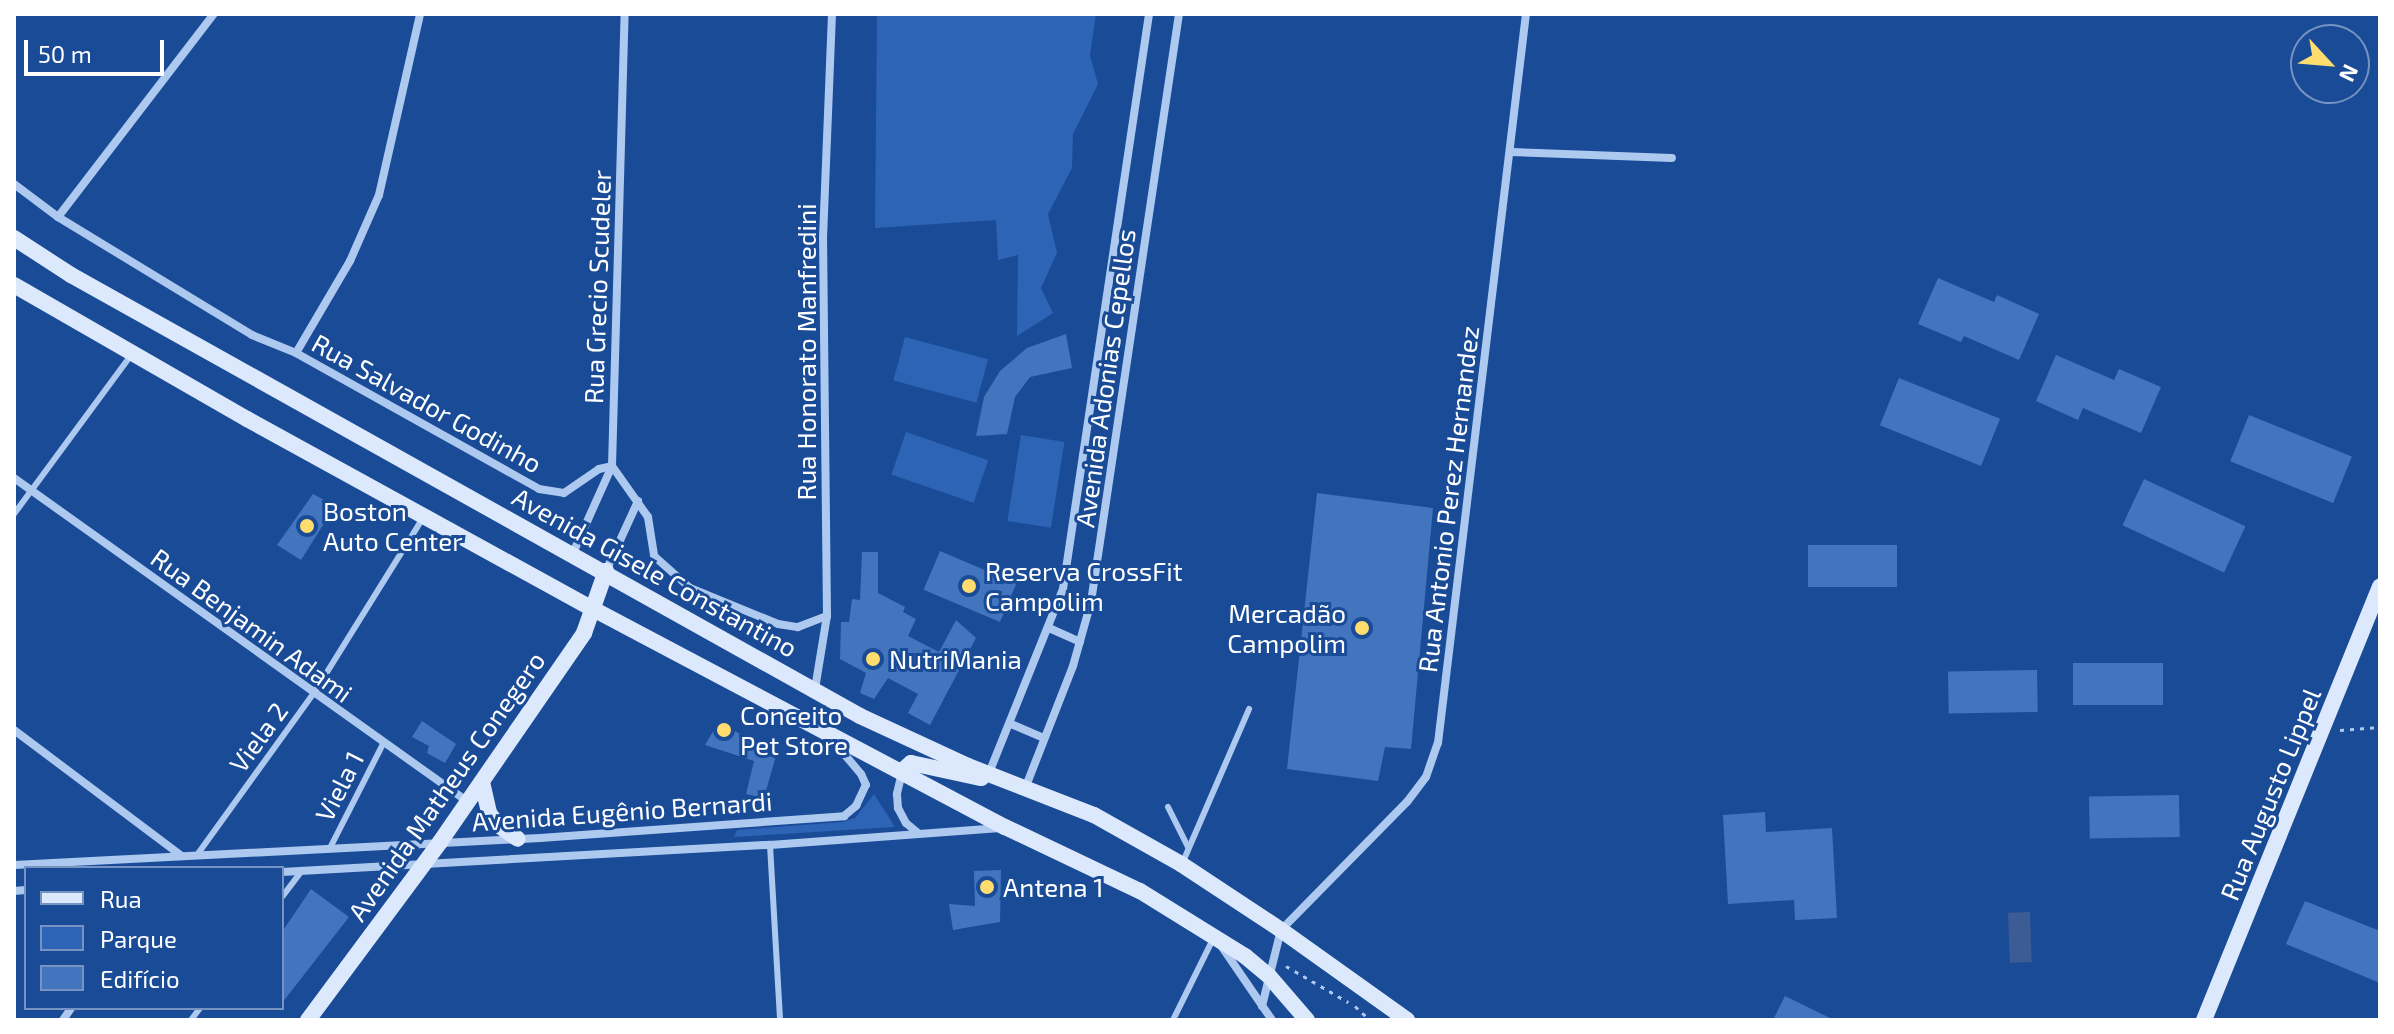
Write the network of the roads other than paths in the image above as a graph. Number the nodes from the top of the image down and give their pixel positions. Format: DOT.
graph roads {
  1 [pos="214,14"];
  2 [pos="420,14"];
  3 [pos="625,14"];
  4 [pos="832,14"];
  5 [pos="1149,14"];
  6 [pos="1179,14"];
  7 [pos="1526,14"];
  8 [pos="1511,152"];
  9 [pos="1672,158"];
  10 [pos="14,184"];
  11 [pos="58,217"];
  12 [pos="14,238"];
  13 [pos="14,285"];
  14 [pos="296,353"];
  15 [pos="132,354"];
  16 [pos="612,466"];
  17 [pos="14,478"];
  18 [pos="31,490"];
  19 [pos="638,501"];
  20 [pos="14,514"];
  21 [pos="424,516"];
  22 [pos="573,553"];
  23 [pos="606,571"];
  24 [pos="2380,586"];
  25 [pos="593,609"];
  26 [pos="827,616"];
  27 [pos="1049,628"];
  28 [pos="1080,642"];
  29 [pos="815,689"];
  30 [pos="314,693"];
  31 [pos="1249,709"];
  32 [pos="1011,724"];
  33 [pos="14,730"];
  34 [pos="828,735"];
  35 [pos="1044,738"];
  36 [pos="383,744"];
  37 [pos="902,771"];
  38 [pos="989,773"];
  39 [pos="482,782"];
  40 [pos="1026,786"];
  41 [pos="468,802"];
  42 [pos="1168,807"];
  43 [pos="1005,827"];
  44 [pos="918,833"];
  45 [pos="518,839"];
  46 [pos="440,842"];
  47 [pos="770,845"];
  48 [pos="331,846"];
  49 [pos="1188,847"];
  50 [pos="196,856"];
  51 [pos="183,857"];
  52 [pos="426,861"];
  53 [pos="1181,864"];
  54 [pos="14,865"];
  55 [pos="302,870"];
  56 [pos="284,872"];
  57 [pos="284,894"];
  58 [pos="1281,930"];
  59 [pos="1216,938"];
  60 [pos="1269,976"];
  61 [pos="1373,998"];
  62 [pos="1262,1006"];
  63 [pos="308,1020"];
  64 [pos="780,1020"];
  65 [pos="1173,1020"];
  66 [pos="1272,1020"];
  67 [pos="1307,1020"];
  68 [pos="1384,1020"];
  69 [pos="1407,1020"];
  70 [pos="2204,1020"];
  1 -- 11 [label="street"];
  2 -- 14 [label="street"];
  3 -- 16 [label="street, Rua Grecio Scudeler"];
  4 -- 26 [label="street, Rua Honorato Manfredini"];
  5 -- 27 [label="street, Avenida Adonias Cepellos"];
  6 -- 28 [label="street, Avenida Adonias Cepellos"];
  7 -- 8 [label="street, Rua Antonio Perez Hernandez"];
  8 -- 9 [label="street"];
  8 -- 58 [label="street, Rua Antonio Perez Hernandez"];
  10 -- 11 [label="street, Rua Salvador Godinho"];
  11 -- 14 [label="street, Rua Salvador Godinho"];
  12 -- 22 [label="main road, Avenida Gisele Constantino"];
  13 -- 15 [label="main road"];
  14 -- 16 [label="street, Rua Salvador Godinho"];
  15 -- 18 [label="lane"];
  15 -- 21 [label="main road"];
  16 -- 19 [label="street"];
  16 -- 22 [label="street, Rua Grecio Scudeler"];
  17 -- 18 [label="street, Rua Benjamin Adami"];
  18 -- 20 [label="lane"];
  18 -- 30 [label="street, Rua Benjamin Adami"];
  19 -- 23 [label="street"];
  19 -- 26 [label="street"];
  21 -- 25 [label="main road"];
  21 -- 30 [label="lane, Viela 2"];
  22 -- 23 [label="main road, Avenida Gisele Constantino"];
  23 -- 25 [label="main road, Avenida Matheus Conegero"];
  23 -- 29 [label="main road, Avenida Gisele Constantino"];
  24 -- 70 [label="main road, Rua Augusto Lippel"];
  25 -- 34 [label="main road"];
  25 -- 39 [label="main road, Avenida Matheus Conegero"];
  26 -- 29 [label="street, Rua Honorato Manfredini"];
  27 -- 28 [label="street"];
  27 -- 32 [label="street, Avenida Adonias Cepellos"];
  28 -- 35 [label="street, Avenida Adonias Cepellos"];
  29 -- 38 [label="main road, Avenida Gisele Constantino"];
  30 -- 36 [label="street, Rua Benjamin Adami"];
  30 -- 50 [label="lane, Viela 2"];
  31 -- 49 [label="lane"];
  32 -- 35 [label="street"];
  32 -- 38 [label="street, Avenida Adonias Cepellos"];
  33 -- 51 [label="street"];
  34 -- 37 [label="main road"];
  34 -- 45 [label="street, Avenida Eugênio Bernardi"];
  35 -- 40 [label="street, Avenida Adonias Cepellos"];
  36 -- 41 [label="street, Rua Benjamin Adami"];
  36 -- 48 [label="lane, Viela 1"];
  37 -- 38 [label="main road"];
  37 -- 43 [label="main road"];
  37 -- 44 [label="street"];
  38 -- 40 [label="main road, Avenida Gisele Constantino"];
  39 -- 41 [label="main road, Avenida Matheus Conegero"];
  39 -- 45 [label="main road"];
  40 -- 53 [label="main road, Avenida Gisele Constantino"];
  41 -- 46 [label="main road, Avenida Matheus Conegero"];
  42 -- 49 [label="lane"];
  43 -- 44 [label="street, Avenida Eugênio Bernardi"];
  43 -- 59 [label="main road"];
  44 -- 47 [label="street, Avenida Eugênio Bernardi"];
  45 -- 46 [label="street, Avenida Eugênio Bernardi"];
  46 -- 48 [label="street, Avenida Eugênio Bernardi"];
  46 -- 52 [label="main road, Avenida Matheus Conegero"];
  47 -- 52 [label="street, Avenida Eugênio Bernardi"];
  47 -- 64 [label="lane"];
  48 -- 50 [label="street, Avenida Eugênio Bernardi"];
  49 -- 53 [label="lane"];
  50 -- 51 [label="street, Avenida Eugênio Bernardi"];
  51 -- 54 [label="street, Avenida Eugênio Bernardi"];
  52 -- 55 [label="street, Avenida Eugênio Bernardi"];
  52 -- 63 [label="main road, Avenida Matheus Conegero"];
  53 -- 58 [label="main road, Avenida Gisele Constantino"];
  55 -- 56 [label="street, Avenida Eugênio Bernardi"];
  55 -- 57 [label="lane"];
  58 -- 60 [label="street"];
  58 -- 61 [label="main road, Avenida Gisele Constantino"];
  59 -- 60 [label="main road"];
  59 -- 62 [label="street"];
  59 -- 65 [label="lane"];
  60 -- 62 [label="street"];
  60 -- 67 [label="main road"];
  61 -- 68 [label="main road"];
  61 -- 69 [label="main road, Avenida Gisele Constantino"];
  62 -- 66 [label="street"];
}
